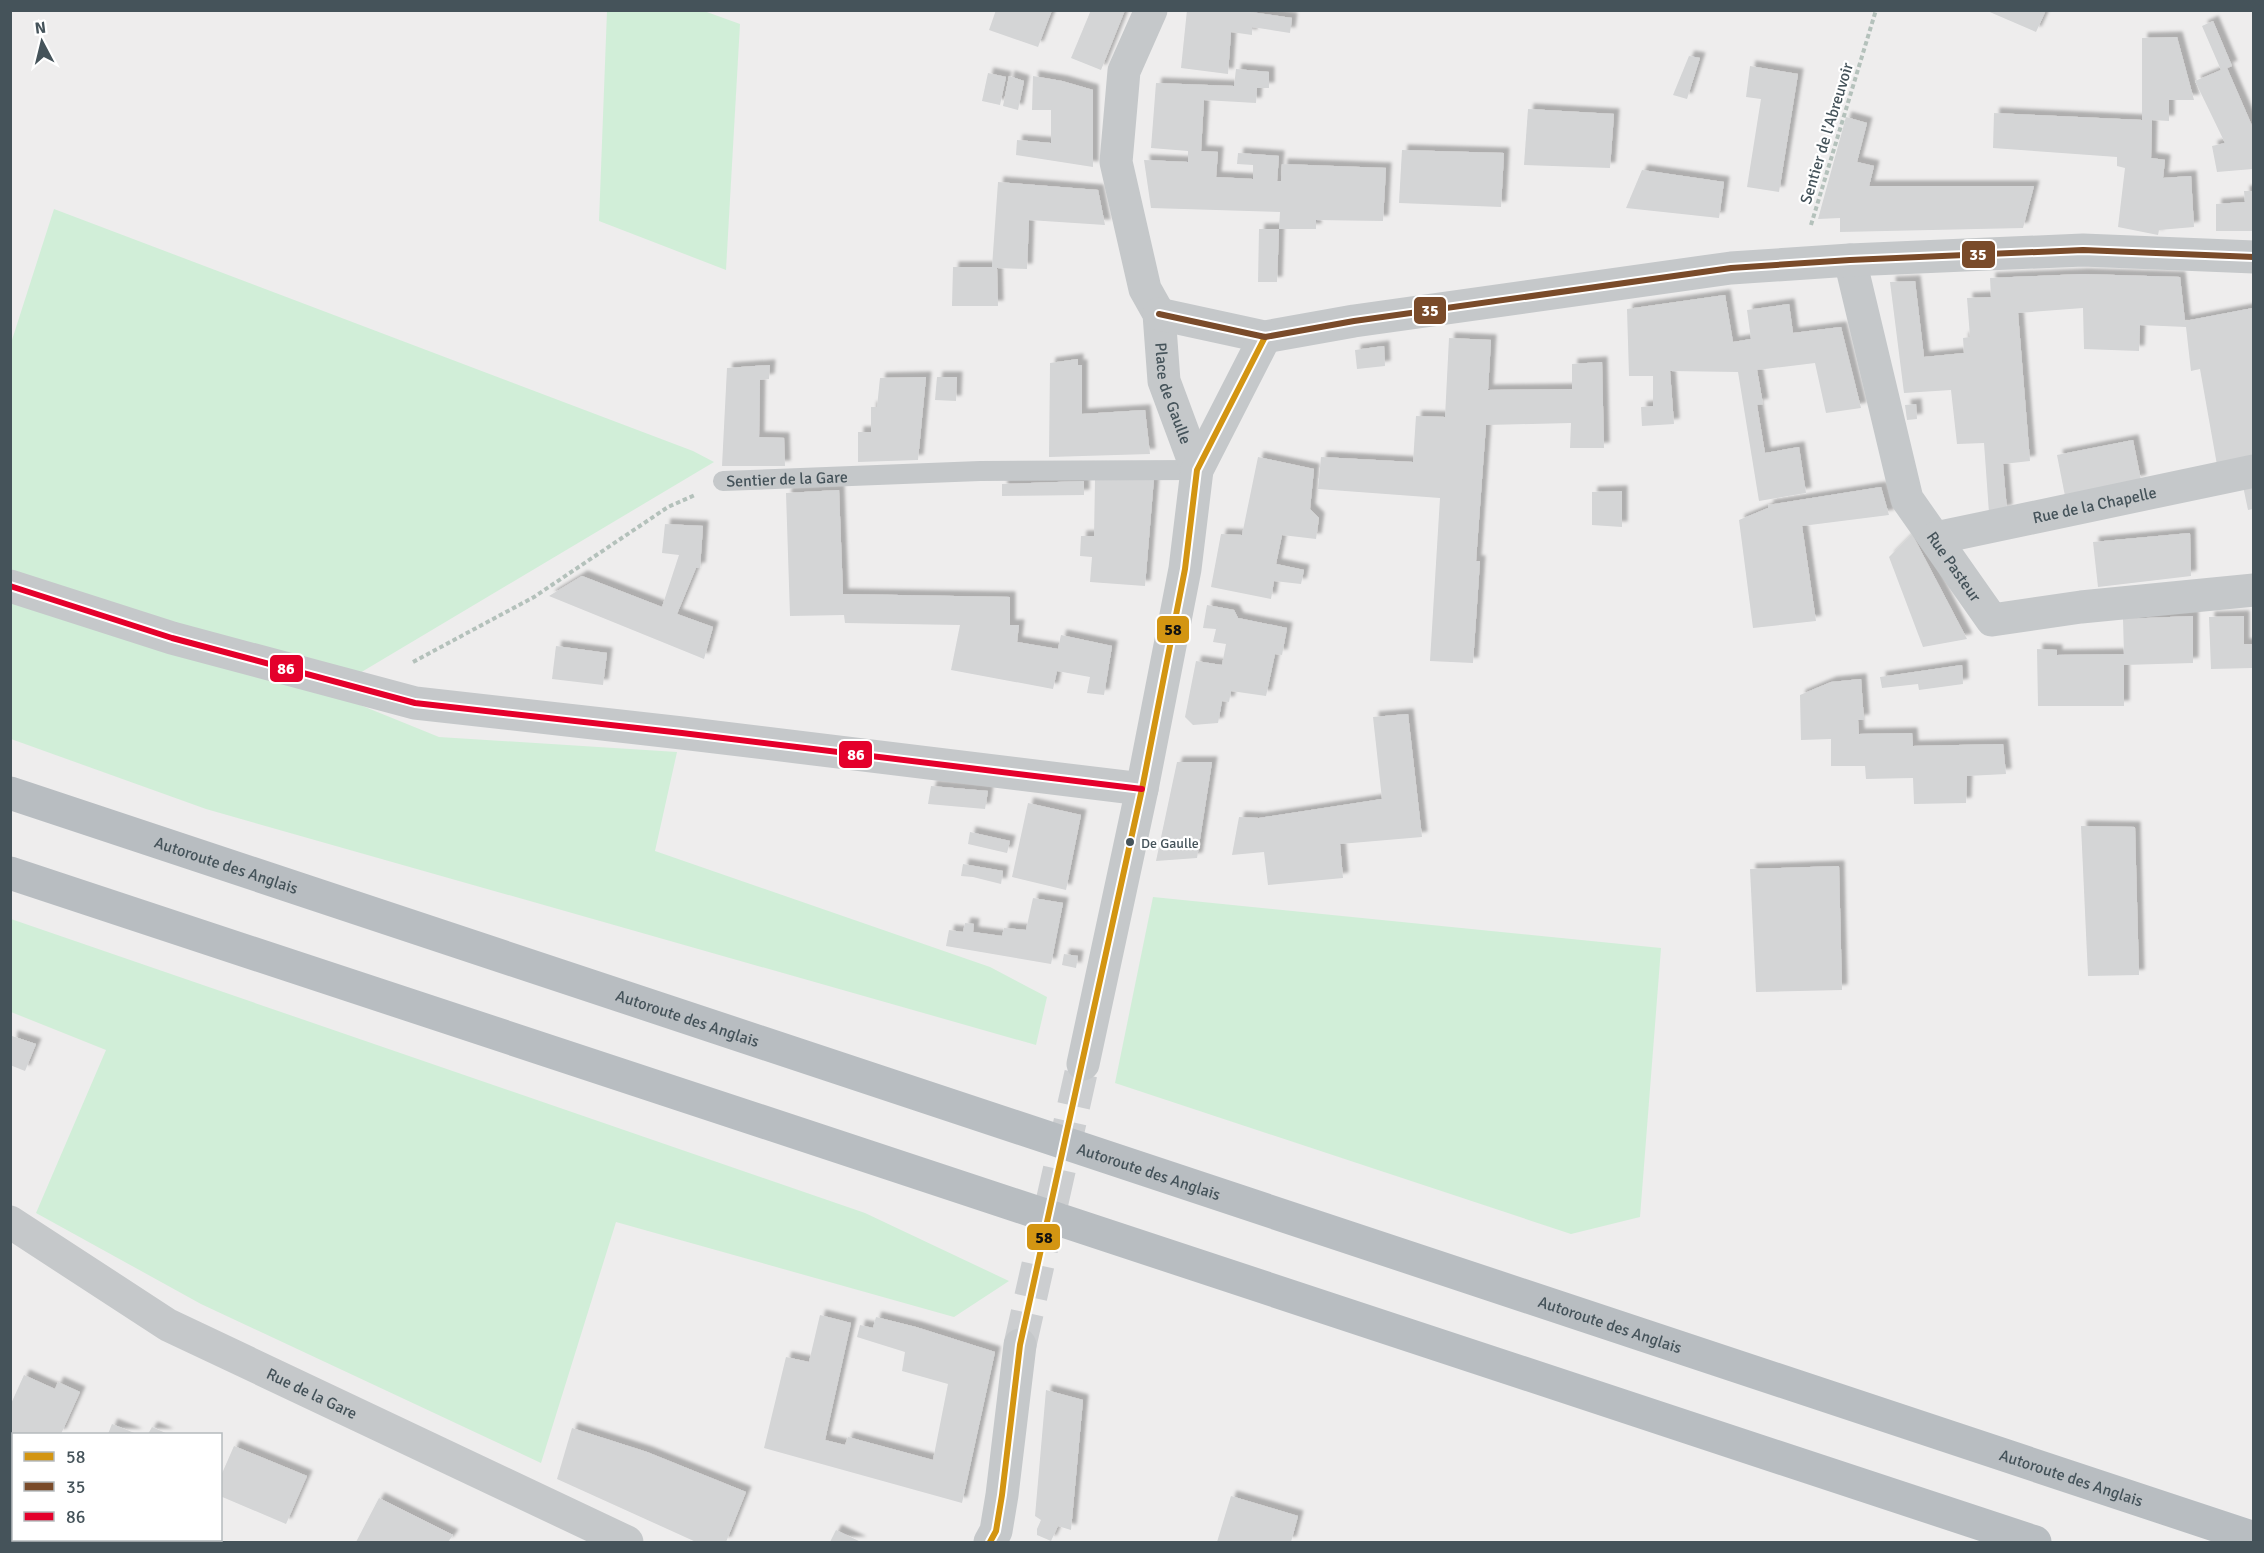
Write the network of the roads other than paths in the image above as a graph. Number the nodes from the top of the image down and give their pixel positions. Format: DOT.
graph roads {
  1 [pos="1151,10"];
  2 [pos="2253,257"];
  3 [pos="1850,260"];
  4 [pos="1159,314"];
  5 [pos="1265,337"];
  6 [pos="1197,470"];
  7 [pos="2253,471"];
  8 [pos="723,481"];
  9 [pos="1936,538"];
  10 [pos="10,586"];
  11 [pos="2253,590"];
  12 [pos="1142,789"];
  13 [pos="10,793"];
  14 [pos="10,873"];
  15 [pos="1083,1064"];
  16 [pos="10,1222"];
  17 [pos="1020,1345"];
  18 [pos="2253,1538"];
  19 [pos="627,1542"];
  20 [pos="990,1542"];
  21 [pos="2035,1542"];
  1 -- 4 [label="street, Place de Gaulle"];
  2 -- 3 [label="street, Place de Gaulle"];
  3 -- 5 [label="street, Place de Gaulle"];
  3 -- 9 [label="street, Rue Pasteur"];
  4 -- 5 [label="street, Place de Gaulle"];
  4 -- 6 [label="street, Place de Gaulle"];
  5 -- 6 [label="street, Place de Gaulle"];
  6 -- 8 [label="lane, Sentier de la Gare"];
  6 -- 12 [label="street, Place de Gaulle"];
  7 -- 9 [label="street, Rue de la Chapelle"];
  9 -- 11 [label="street, Rue Pasteur"];
  10 -- 12 [label="street"];
  12 -- 15 [label="street, Place de Gaulle"];
  13 -- 18 [label="highway, Autoroute des Anglais"];
  14 -- 21 [label="highway"];
  16 -- 19 [label="street, Rue de la Gare"];
  17 -- 20 [label="street"];
}
